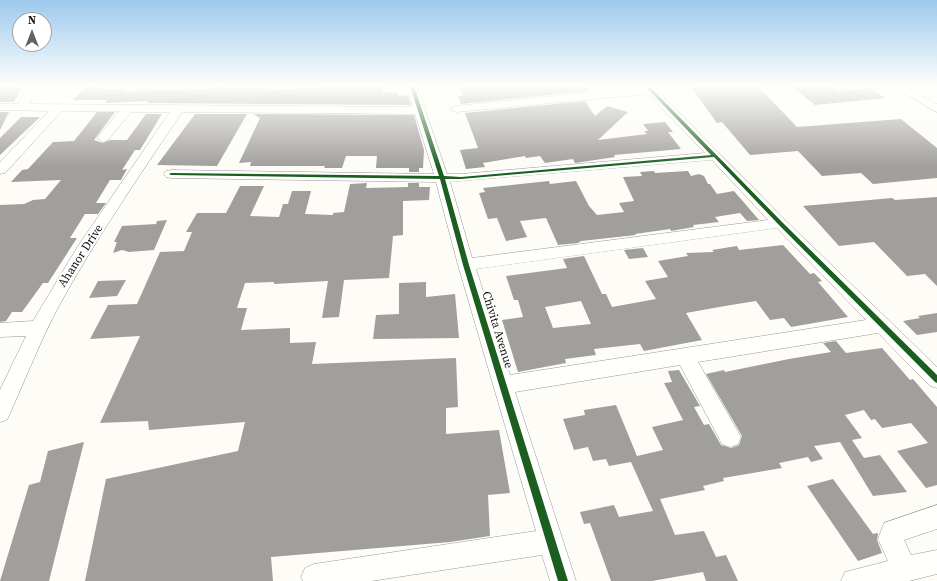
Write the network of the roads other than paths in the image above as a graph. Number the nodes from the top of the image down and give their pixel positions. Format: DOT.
graph roads {
  1 [pos="54,113"];
  2 [pos="124,113"];
  3 [pos="175,113"];
  4 [pos="422,113"];
  5 [pos="673,113"];
  6 [pos="103,138"];
  7 [pos="714,156"];
  8 [pos="0,170"];
  9 [pos="170,174"];
  10 [pos="442,178"];
  11 [pos="780,224"];
  12 [pos="466,265"];
  13 [pos="882,325"];
  14 [pos="38,328"];
  15 [pos="0,330"];
  16 [pos="684,357"];
  17 [pos="937,380"];
  18 [pos="503,385"];
  19 [pos="0,413"];
  20 [pos="730,437"];
  21 [pos="937,517"];
  22 [pos="551,541"];
  23 [pos="937,562"];
  24 [pos="905,570"];
  25 [pos="314,577"];
  26 [pos="563,581"];
  27 [pos="854,581"];
  1 -- 8 [label="street"];
  2 -- 6 [label="street"];
  3 -- 14 [label="street, Ahanor Drive"];
  4 -- 10 [label="street, Chivita Avenue"];
  5 -- 7 [label="street"];
  7 -- 10 [label="street"];
  7 -- 11 [label="street"];
  9 -- 10 [label="street"];
  10 -- 12 [label="street, Chivita Avenue"];
  11 -- 12 [label="street"];
  11 -- 13 [label="street"];
  12 -- 18 [label="street, Chivita Avenue"];
  13 -- 16 [label="street"];
  13 -- 17 [label="street"];
  14 -- 15 [label="street"];
  14 -- 19 [label="street, Ahanor Drive"];
  16 -- 18 [label="street"];
  16 -- 20 [label="street"];
  18 -- 22 [label="street, Chivita Avenue"];
  21 -- 24 [label="street"];
  22 -- 25 [label="street"];
  22 -- 26 [label="street, Chivita Avenue"];
  23 -- 24 [label="street"];
  24 -- 27 [label="street"];
}
